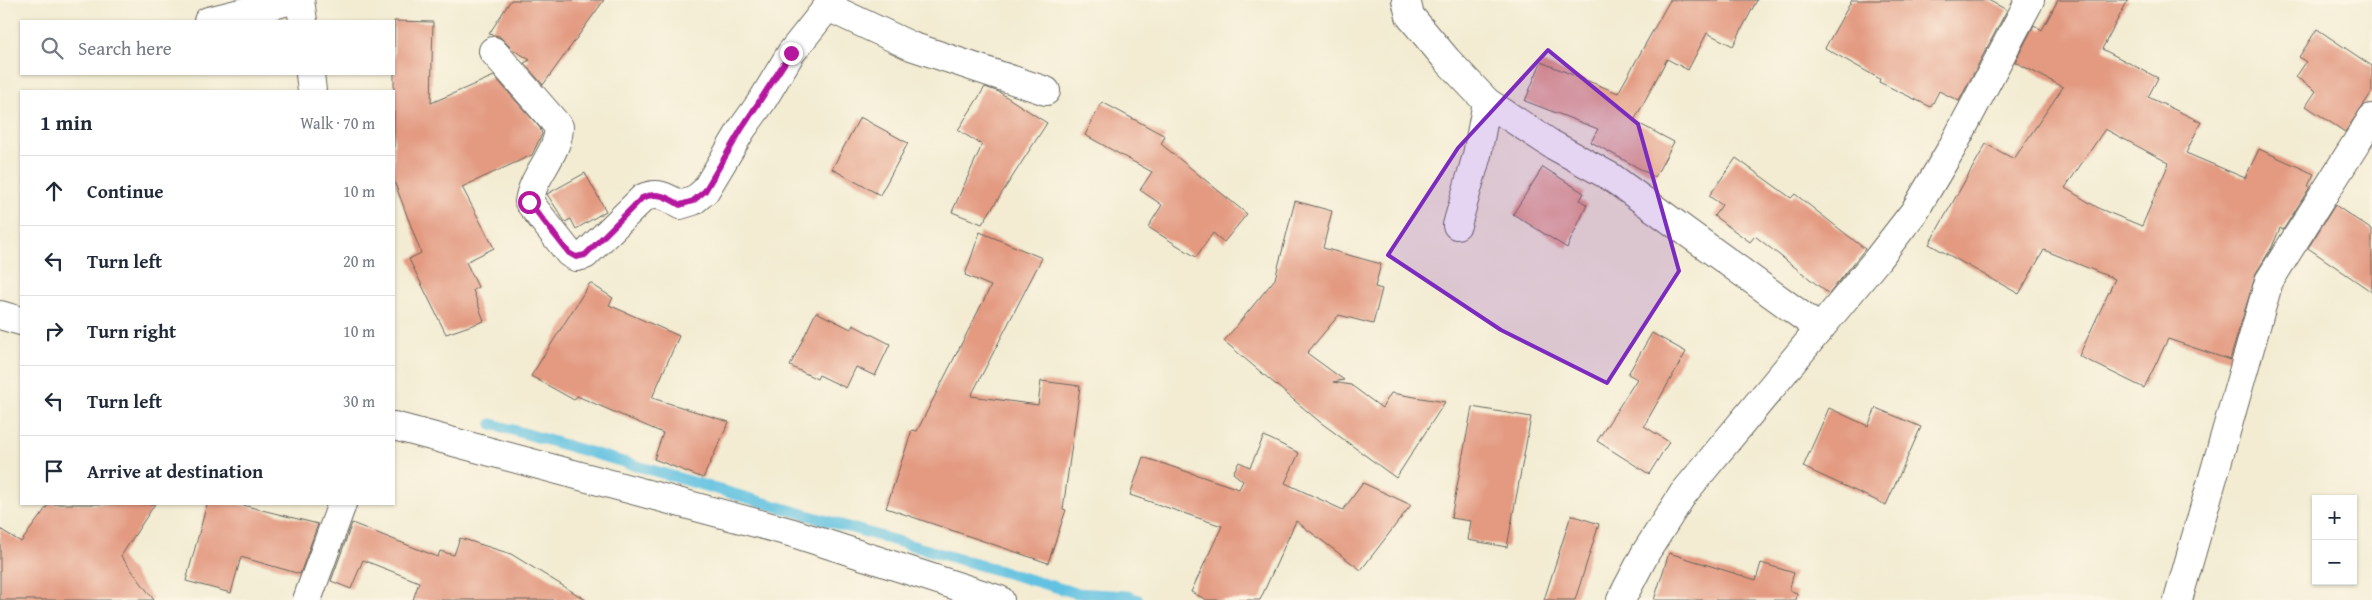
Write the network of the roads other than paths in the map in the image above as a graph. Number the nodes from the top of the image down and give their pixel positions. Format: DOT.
graph roads {
  1 [pos="293,0"];
  2 [pos="300,0"];
  3 [pos="1406,0"];
  4 [pos="2030,0"];
  5 [pos="831,4"];
  6 [pos="212,20"];
  7 [pos="303,20"];
  8 [pos="493,51"];
  9 [pos="310,75"];
  10 [pos="312,90"];
  11 [pos="1046,91"];
  12 [pos="1487,102"];
  13 [pos="2372,118"];
  14 [pos="1458,225"];
  15 [pos="0,315"];
  16 [pos="20,321"];
  17 [pos="1820,329"];
  18 [pos="395,426"];
  19 [pos="342,505"];
  20 [pos="307,600"];
  21 [pos="1000,600"];
  22 [pos="1621,600"];
  23 [pos="2178,600"];
  1 -- 6 [label="street"];
  2 -- 7 [label="street"];
  3 -- 12 [label="street"];
  4 -- 17 [label="street"];
  5 -- 8 [label="street"];
  5 -- 11 [label="street"];
  9 -- 10 [label="street"];
  12 -- 14 [label="street"];
  12 -- 17 [label="street"];
  13 -- 23 [label="street"];
  15 -- 16 [label="street"];
  17 -- 22 [label="street"];
  18 -- 21 [label="street"];
  19 -- 20 [label="street"];
}
